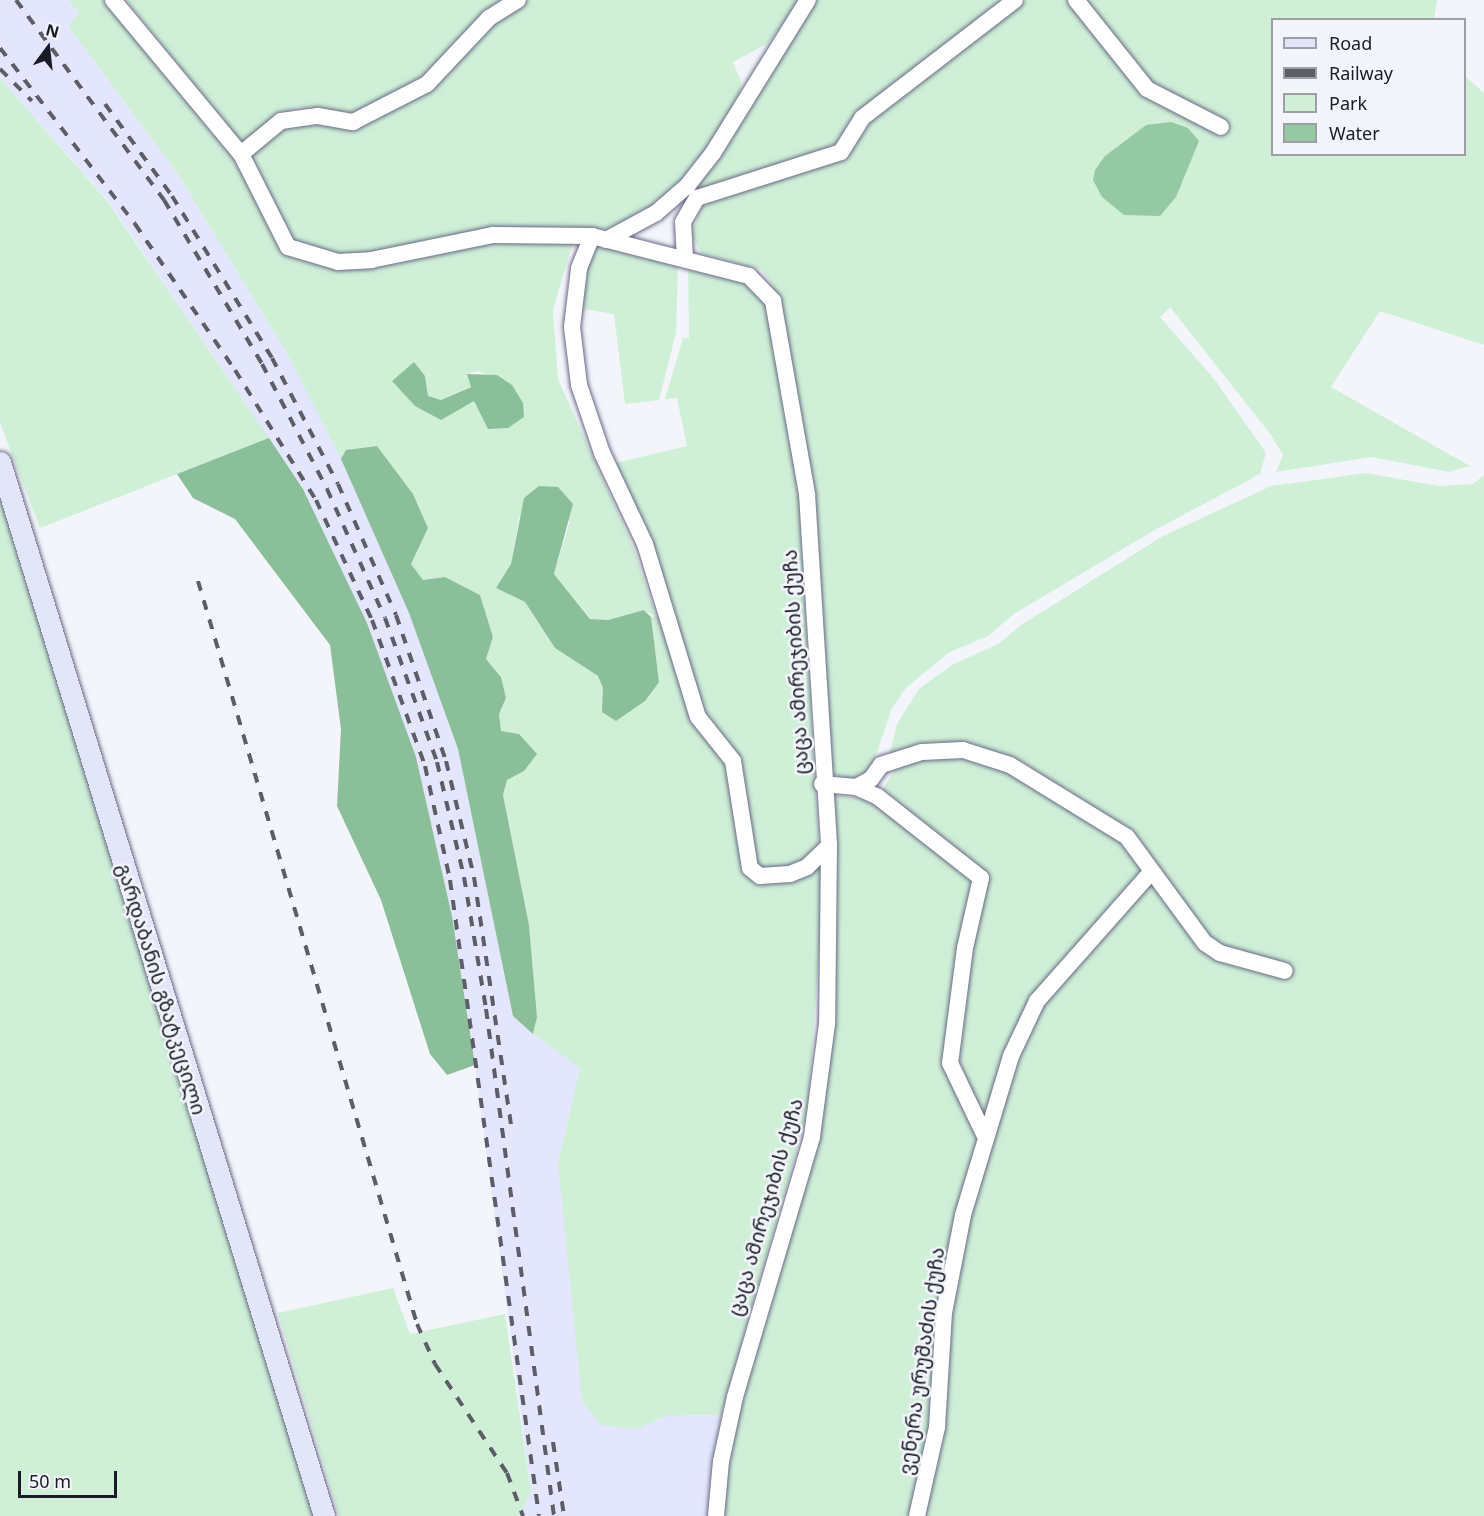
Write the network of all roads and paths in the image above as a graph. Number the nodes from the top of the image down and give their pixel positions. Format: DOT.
graph roads {
  1 [pos="113,0"];
  2 [pos="518,0"];
  3 [pos="808,0"];
  4 [pos="1015,0"];
  5 [pos="1076,0"];
  6 [pos="1221,127"];
  7 [pos="241,154"];
  8 [pos="599,238"];
  9 [pos="685,259"];
  10 [pos="0,462"];
  11 [pos="822,784"];
  12 [pos="856,787"];
  13 [pos="829,846"];
  14 [pos="1151,872"];
  15 [pos="1285,971"];
  16 [pos="984,1134"];
  17 [pos="324,1516"];
  18 [pos="716,1516"];
  19 [pos="917,1516"];
  1 -- 7 [label="street"];
  2 -- 7 [label="street"];
  3 -- 8 [label="street"];
  4 -- 9 [label="street"];
  5 -- 6 [label="street"];
  7 -- 8 [label="street, ცაცა ამირეჯიბის ქუჩა"];
  8 -- 9 [label="street, ცაცა ამირეჯიბის ქუჩა"];
  8 -- 13 [label="street"];
  9 -- 11 [label="street, ცაცა ამირეჯიბის ქუჩა"];
  10 -- 17 [label="main road, გარდაბანის გზატკეცილი"];
  11 -- 12 [label="street"];
  11 -- 13 [label="street, ცაცა ამირეჯიბის ქუჩა"];
  12 -- 14 [label="street"];
  12 -- 16 [label="street"];
  13 -- 18 [label="street, ცაცა ამირეჯიბის ქუჩა"];
  14 -- 15 [label="street"];
  14 -- 16 [label="street, ვენერა ურუშაძის ქუჩა"];
  16 -- 19 [label="street, ვენერა ურუშაძის ქუჩა"];
}
